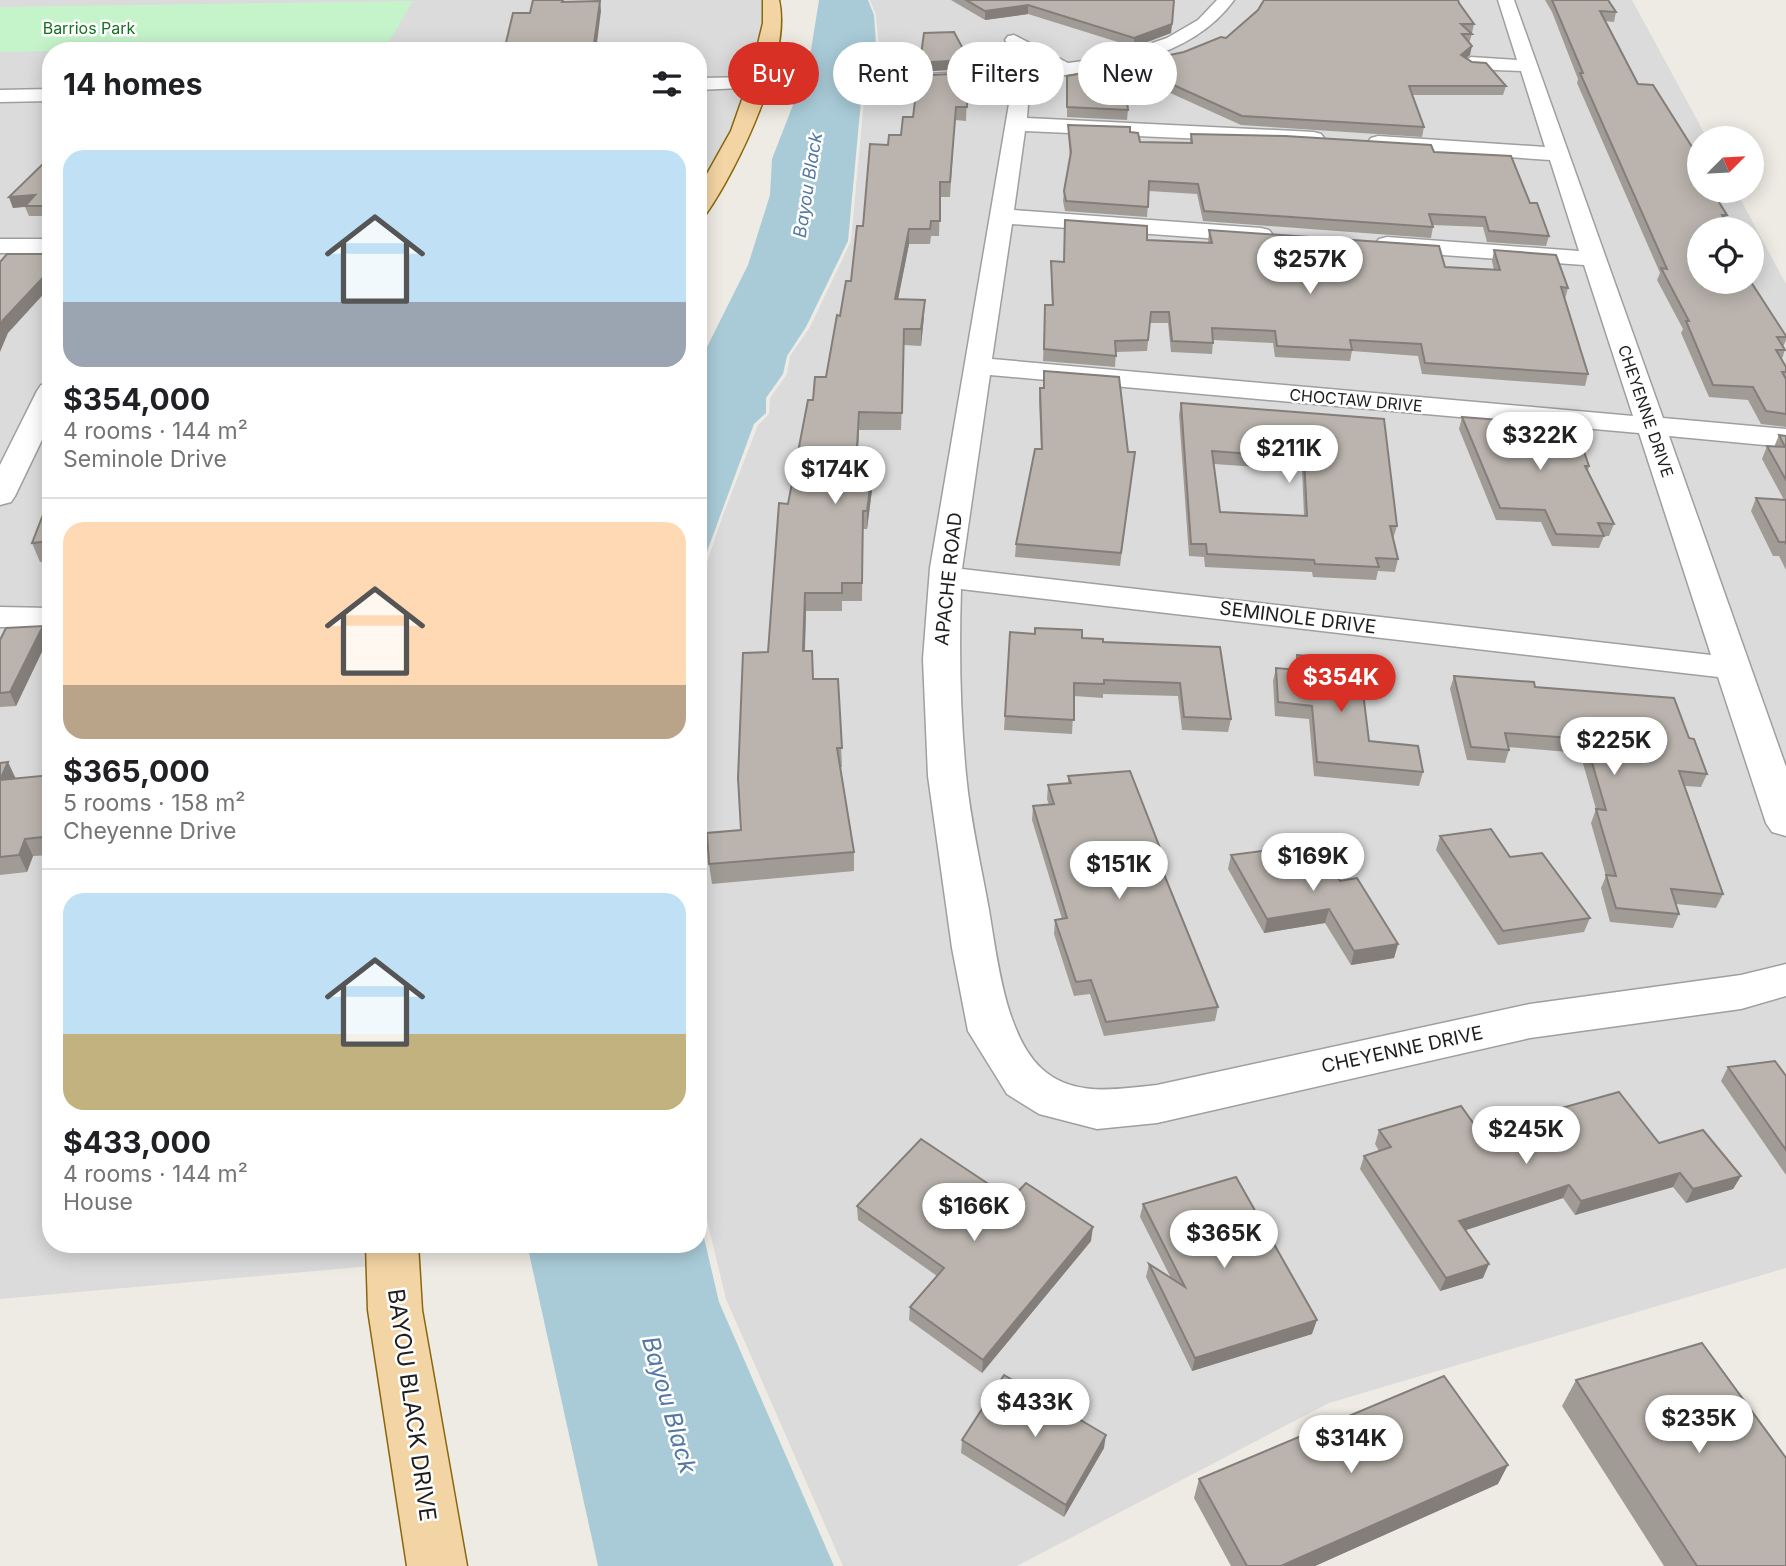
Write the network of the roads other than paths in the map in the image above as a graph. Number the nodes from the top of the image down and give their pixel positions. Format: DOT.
graph roads {
  1 [pos="771,0"];
  2 [pos="1226,0"];
  3 [pos="1506,0"];
  4 [pos="1014,40"];
  5 [pos="769,42"];
  6 [pos="1018,42"];
  7 [pos="1471,63"];
  8 [pos="1529,66"];
  9 [pos="1064,68"];
  10 [pos="728,83"];
  11 [pos="707,84"];
  12 [pos="42,95"];
  13 [pos="0,96"];
  14 [pos="749,105"];
  15 [pos="1018,105"];
  16 [pos="1016,124"];
  17 [pos="1337,140"];
  18 [pos="1364,142"];
  19 [pos="1559,153"];
  20 [pos="707,192"];
  21 [pos="1001,216"];
  22 [pos="0,236"];
  23 [pos="42,236"];
  24 [pos="1280,236"];
  25 [pos="1362,242"];
  26 [pos="0,246"];
  27 [pos="42,246"];
  28 [pos="1594,259"];
  29 [pos="978,366"];
  30 [pos="42,410"];
  31 [pos="1651,427"];
  32 [pos="1786,438"];
  33 [pos="0,496"];
  34 [pos="945,577"];
  35 [pos="0,598"];
  36 [pos="42,598"];
  37 [pos="0,617"];
  38 [pos="42,618"];
  39 [pos="1734,668"];
  40 [pos="1786,823"];
  41 [pos="1786,980"];
  42 [pos="1024,1081"];
  43 [pos="392,1253"];
  44 [pos="437,1566"];
  1 -- 5 [label="main road"];
  2 -- 9 [label="street"];
  3 -- 8 [label="street, CHEYENNE DRIVE"];
  4 -- 6 [label="street"];
  7 -- 8 [label="street"];
  8 -- 19 [label="street, CHEYENNE DRIVE"];
  10 -- 11 [label="street"];
  12 -- 13 [label="street"];
  14 -- 20 [label="main road"];
  15 -- 16 [label="street, APACHE ROAD"];
  16 -- 17 [label="street"];
  16 -- 21 [label="street, APACHE ROAD"];
  18 -- 19 [label="street"];
  19 -- 28 [label="street, CHEYENNE DRIVE"];
  21 -- 24 [label="street"];
  21 -- 29 [label="street, APACHE ROAD"];
  22 -- 23 [label="street"];
  25 -- 28 [label="street"];
  26 -- 27 [label="street"];
  28 -- 31 [label="street, CHEYENNE DRIVE"];
  29 -- 31 [label="street, CHOCTAW DRIVE"];
  29 -- 34 [label="street, APACHE ROAD"];
  30 -- 33 [label="street"];
  31 -- 32 [label="street, CHOCTAW DRIVE"];
  31 -- 39 [label="street, CHEYENNE DRIVE"];
  34 -- 39 [label="street, SEMINOLE DRIVE"];
  34 -- 42 [label="street, APACHE ROAD"];
  35 -- 36 [label="street"];
  37 -- 38 [label="street"];
  39 -- 40 [label="street, CHEYENNE DRIVE"];
  41 -- 42 [label="street, CHEYENNE DRIVE"];
  43 -- 44 [label="main road, BAYOU BLACK DRIVE"];
}
